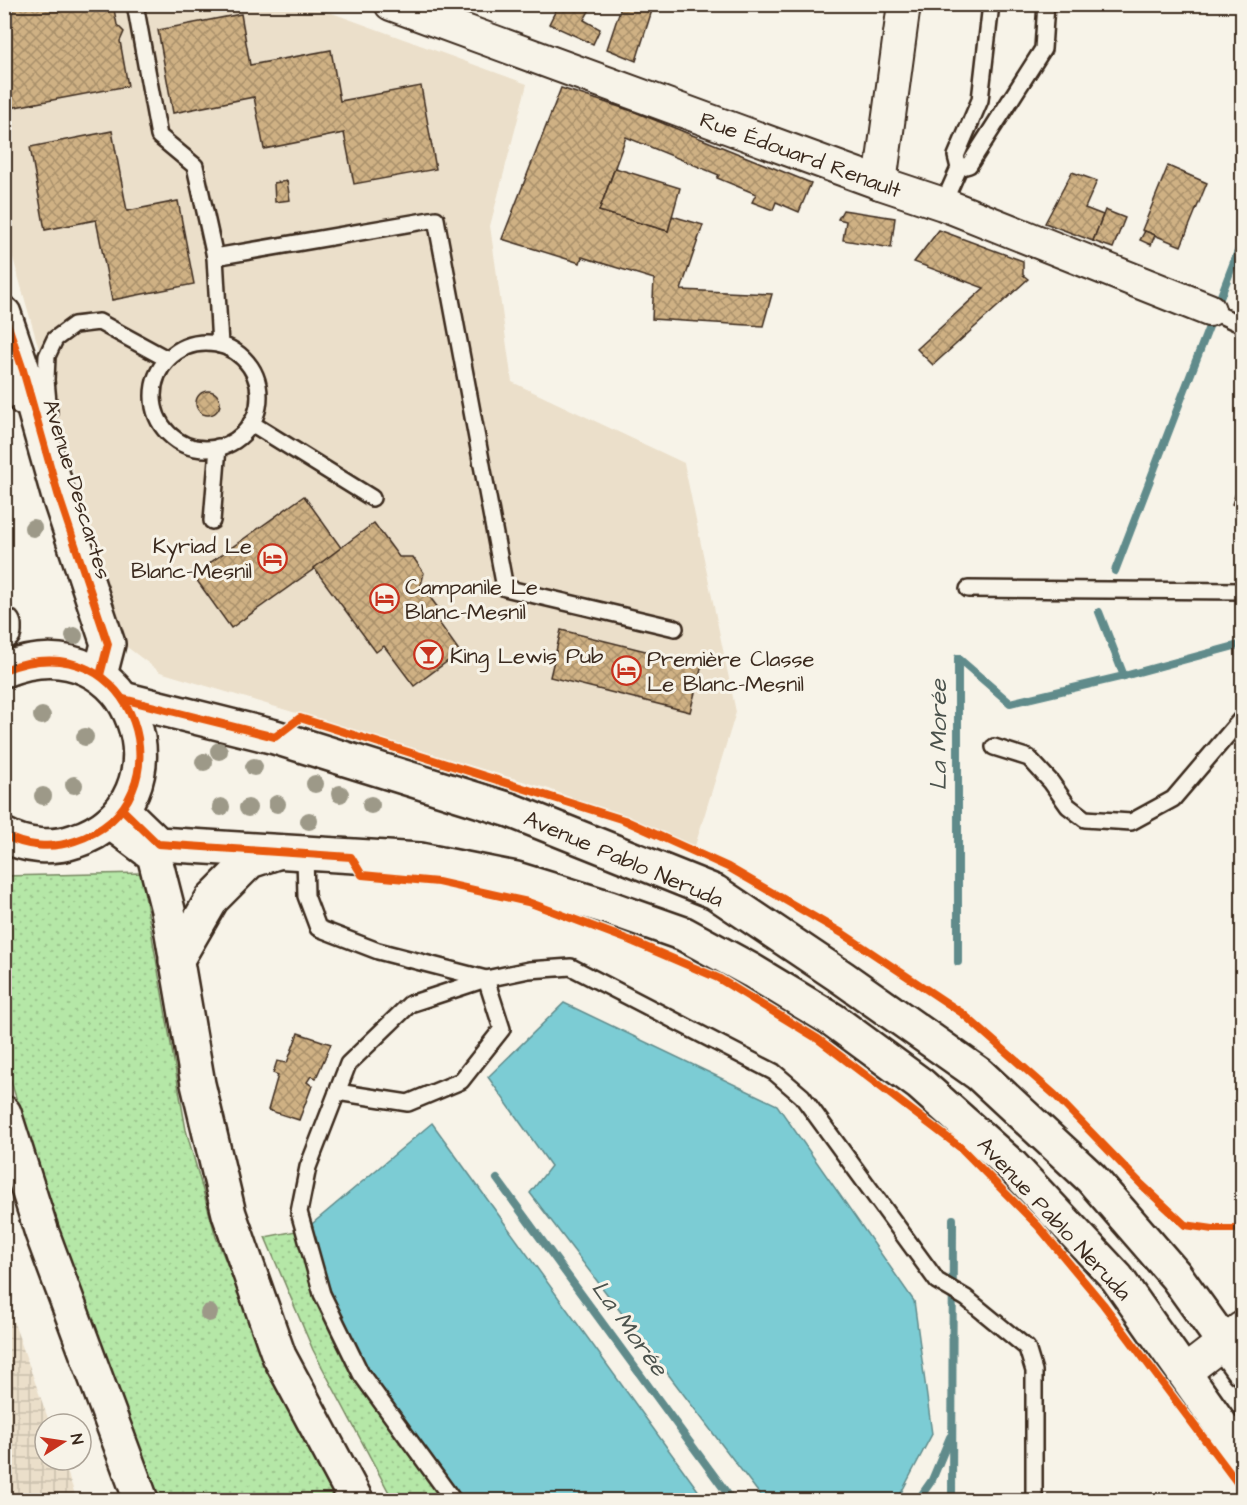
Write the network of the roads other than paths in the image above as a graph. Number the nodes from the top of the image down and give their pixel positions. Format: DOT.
graph roads {
  1 [pos="135,4"];
  2 [pos="391,4"];
  3 [pos="904,4"];
  4 [pos="991,4"];
  5 [pos="1046,4"];
  6 [pos="959,168"];
  7 [pos="880,183"];
  8 [pos="943,204"];
  9 [pos="215,257"];
  10 [pos="1209,310"];
  11 [pos="4,314"];
  12 [pos="1242,326"];
  13 [pos="220,345"];
  14 [pos="167,359"];
  15 [pos="4,374"];
  16 [pos="251,423"];
  17 [pos="218,447"];
  18 [pos="58,494"];
  19 [pos="372,498"];
  20 [pos="212,521"];
  21 [pos="968,589"];
  22 [pos="1242,591"];
  23 [pos="4,625"];
  24 [pos="675,628"];
  25 [pos="4,632"];
  26 [pos="4,670"];
  27 [pos="100,675"];
  28 [pos="123,699"];
  29 [pos="1242,718"];
  30 [pos="994,747"];
  31 [pos="116,816"];
  32 [pos="4,835"];
  33 [pos="291,853"];
  34 [pos="176,961"];
  35 [pos="486,979"];
  36 [pos="338,1092"];
  37 [pos="4,1113"];
  38 [pos="1236,1346"];
  39 [pos="1185,1372"];
  40 [pos="1242,1455"];
  41 [pos="141,1500"];
  42 [pos="356,1500"];
  43 [pos="453,1500"];
  44 [pos="1034,1500"];
  1 -- 9 [label="lane"];
  2 -- 7 [label="street, Rue Édouard Renault"];
  3 -- 7 [label="street"];
  4 -- 6 [label="lane"];
  5 -- 6 [label="lane"];
  6 -- 8 [label="lane"];
  7 -- 8 [label="street, Rue Édouard Renault"];
  8 -- 10 [label="street, Rue Édouard Renault"];
  9 -- 13 [label="lane"];
  9 -- 24 [label="lane"];
  10 -- 12 [label="lane"];
  11 -- 18 [label="main road, Avenue Descartes"];
  13 -- 14 [label="lane"];
  13 -- 16 [label="lane"];
  14 -- 17 [label="lane"];
  14 -- 18 [label="lane"];
  15 -- 18 [label="lane"];
  16 -- 17 [label="lane"];
  16 -- 19 [label="lane"];
  17 -- 20 [label="lane"];
  18 -- 27 [label="main road, Avenue Descartes"];
  21 -- 22 [label="lane"];
  23 -- 25 [label="main road"];
  26 -- 27 [label="main road"];
  27 -- 28 [label="main road"];
  28 -- 31 [label="main road"];
  28 -- 38 [label="main road, Avenue Pablo Neruda"];
  29 -- 30 [label="lane"];
  31 -- 32 [label="main road"];
  31 -- 33 [label="main road, Avenue Pablo Neruda"];
  31 -- 34 [label="main road"];
  33 -- 34 [label="main road"];
  33 -- 35 [label="lane"];
  33 -- 39 [label="main road, Avenue Pablo Neruda"];
  34 -- 42 [label="main road"];
  35 -- 36 [label="lane"];
  35 -- 36 [label="lane"];
  35 -- 44 [label="lane"];
  36 -- 43 [label="lane"];
  37 -- 41 [label="main road"];
  38 -- 39 [label="street"];
  39 -- 40 [label="main road, Avenue Pablo Neruda"];
}
